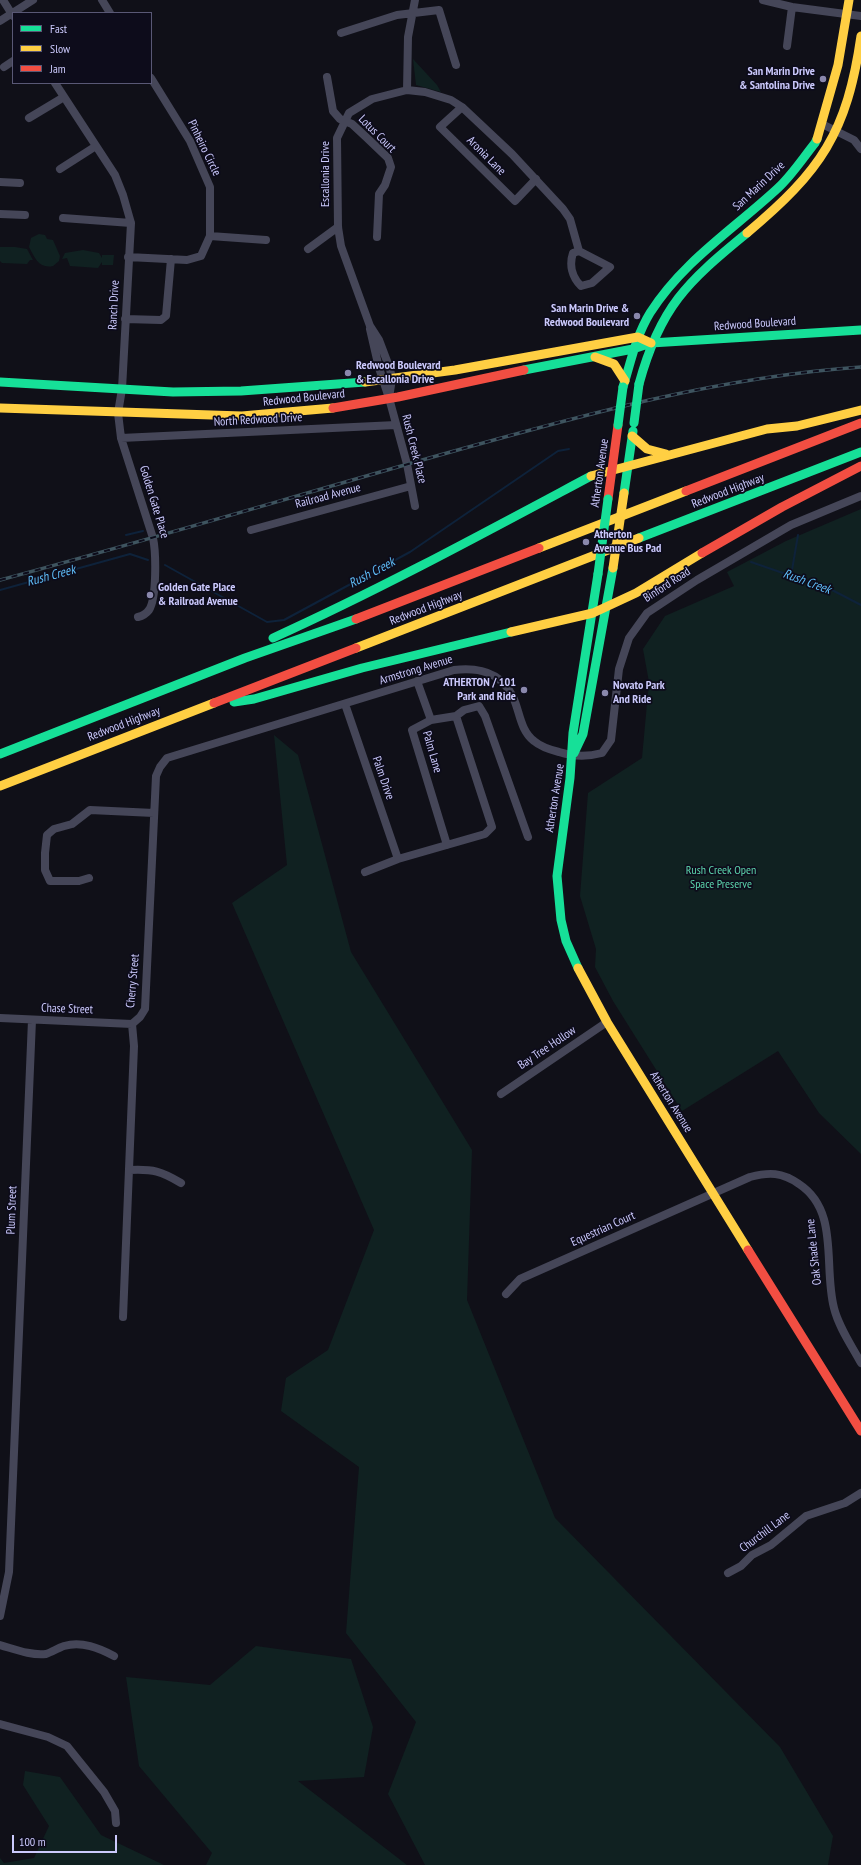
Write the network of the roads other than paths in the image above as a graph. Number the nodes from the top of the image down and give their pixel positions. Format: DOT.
graph roads {
  1 [pos="3,0"];
  2 [pos="33,0"];
  3 [pos="102,0"];
  4 [pos="415,0"];
  5 [pos="764,0"];
  6 [pos="849,0"];
  7 [pos="792,7"];
  8 [pos="16,12"];
  9 [pos="109,12"];
  10 [pos="413,12"];
  11 [pos="847,14"];
  12 [pos="12,15"];
  13 [pos="861,16"];
  14 [pos="0,21"];
  15 [pos="341,33"];
  16 [pos="861,36"];
  17 [pos="786,46"];
  18 [pos="12,62"];
  19 [pos="456,65"];
  20 [pos="4,67"];
  21 [pos="327,77"];
  22 [pos="152,80"];
  23 [pos="57,84"];
  24 [pos="407,90"];
  25 [pos="64,97"];
  26 [pos="462,107"];
  27 [pos="29,118"];
  28 [pos="344,120"];
  29 [pos="822,124"];
  30 [pos="836,131"];
  31 [pos="96,146"];
  32 [pos="861,149"];
  33 [pos="60,169"];
  34 [pos="536,179"];
  35 [pos="0,182"];
  36 [pos="20,182"];
  37 [pos="0,214"];
  38 [pos="25,215"];
  39 [pos="63,218"];
  40 [pos="130,223"];
  41 [pos="338,227"];
  42 [pos="210,236"];
  43 [pos="377,237"];
  44 [pos="266,240"];
  45 [pos="308,249"];
  46 [pos="578,251"];
  47 [pos="128,257"];
  48 [pos="171,259"];
  49 [pos="125,319"];
  50 [pos="370,326"];
  51 [pos="861,330"];
  52 [pos="638,336"];
  53 [pos="651,343"];
  54 [pos="633,349"];
  55 [pos="591,356"];
  56 [pos="392,379"];
  57 [pos="382,380"];
  58 [pos="0,382"];
  59 [pos="624,384"];
  60 [pos="122,388"];
  61 [pos="389,398"];
  62 [pos="0,408"];
  63 [pos="861,410"];
  64 [pos="118,413"];
  65 [pos="861,422"];
  66 [pos="396,425"];
  67 [pos="632,436"];
  68 [pos="121,438"];
  69 [pos="861,452"];
  70 [pos="669,454"];
  71 [pos="628,465"];
  72 [pos="861,466"];
  73 [pos="613,468"];
  74 [pos="411,486"];
  75 [pos="861,496"];
  76 [pos="415,506"];
  77 [pos="251,530"];
  78 [pos="607,608"];
  79 [pos="593,613"];
  80 [pos="138,617"];
  81 [pos="245,658"];
  82 [pos="417,681"];
  83 [pos="345,704"];
  84 [pos="201,708"];
  85 [pos="456,716"];
  86 [pos="431,720"];
  87 [pos="275,725"];
  88 [pos="0,754"];
  89 [pos="573,756"];
  90 [pos="0,786"];
  91 [pos="154,813"];
  92 [pos="528,837"];
  93 [pos="447,845"];
  94 [pos="398,859"];
  95 [pos="365,872"];
  96 [pos="90,878"];
  97 [pos="0,1018"];
  98 [pos="32,1020"];
  99 [pos="607,1022"];
  100 [pos="132,1024"];
  101 [pos="502,1094"];
  102 [pos="130,1170"];
  103 [pos="181,1183"];
  104 [pos="714,1194"];
  105 [pos="506,1294"];
  106 [pos="124,1317"];
  107 [pos="861,1364"];
  108 [pos="861,1431"];
  109 [pos="861,1493"];
  110 [pos="728,1573"];
  111 [pos="0,1616"];
  112 [pos="0,1645"];
  113 [pos="114,1656"];
  114 [pos="0,1724"];
  115 [pos="116,1823"];
  1 -- 12 [label="street"];
  2 -- 8 [label="street"];
  3 -- 9 [label="street"];
  4 -- 10 [label="street"];
  5 -- 7 [label="street"];
  6 -- 11 [label="main road, San Marin Drive"];
  7 -- 11 [label="street"];
  7 -- 17 [label="street"];
  10 -- 15 [label="street"];
  10 -- 19 [label="street"];
  10 -- 24 [label="street"];
  11 -- 13 [label="street"];
  11 -- 29 [label="main road, San Marin Drive"];
  12 -- 14 [label="street"];
  16 -- 30 [label="main road"];
  18 -- 20 [label="street"];
  21 -- 28 [label="street, Lotus Court"];
  22 -- 42 [label="street, Pinheiro Circle"];
  23 -- 25 [label="street, Ranch Drive"];
  24 -- 26 [label="street, Escallonia Drive"];
  24 -- 28 [label="street, Escallonia Drive"];
  25 -- 27 [label="street"];
  25 -- 31 [label="street, Ranch Drive"];
  26 -- 34 [label="street, Escallonia Drive"];
  26 -- 34 [label="street, Aronia Lane"];
  28 -- 41 [label="street, Escallonia Drive"];
  28 -- 43 [label="street, Lotus Court"];
  29 -- 30 [label="street"];
  29 -- 52 [label="main road, San Marin Drive"];
  30 -- 32 [label="street"];
  30 -- 53 [label="main road"];
  31 -- 33 [label="street"];
  31 -- 40 [label="street, Ranch Drive"];
  34 -- 46 [label="street, Escallonia Drive"];
  35 -- 36 [label="street"];
  37 -- 38 [label="street"];
  39 -- 40 [label="street"];
  40 -- 47 [label="street, Ranch Drive"];
  41 -- 45 [label="street"];
  41 -- 50 [label="street, Escallonia Drive"];
  42 -- 44 [label="street"];
  42 -- 48 [label="street, Pinheiro Circle"];
  46 -- 46 [label="street"];
  47 -- 48 [label="street, Pinheiro Circle"];
  47 -- 49 [label="street, Ranch Drive"];
  48 -- 49 [label="street"];
  49 -- 60 [label="street, Ranch Drive"];
  50 -- 56 [label="street, Escallonia Drive"];
  50 -- 57 [label="street, Escallonia Drive"];
  51 -- 53 [label="main road, Redwood Boulevard"];
  52 -- 53 [label="main road"];
  52 -- 54 [label="main road, Atherton Avenue"];
  52 -- 56 [label="main road, Redwood Boulevard"];
  53 -- 54 [label="main road, Redwood Boulevard"];
  53 -- 67 [label="main road, Atherton Avenue, bridge"];
  54 -- 55 [label="main road, Redwood Boulevard"];
  54 -- 59 [label="main road, Atherton Avenue"];
  55 -- 59 [label="main road"];
  55 -- 61 [label="main road, Redwood Boulevard"];
  56 -- 57 [label="main road, Redwood Boulevard"];
  56 -- 61 [label="street, Escallonia Drive"];
  57 -- 60 [label="main road, Redwood Boulevard"];
  57 -- 61 [label="street, Escallonia Drive"];
  58 -- 60 [label="main road, Redwood Boulevard"];
  59 -- 73 [label="main road, Atherton Avenue, bridge"];
  60 -- 64 [label="street, Golden Gate Place"];
  61 -- 64 [label="main road, Redwood Boulevard"];
  61 -- 66 [label="street, Rush Creek Place"];
  62 -- 64 [label="main road, Redwood Boulevard"];
  63 -- 70 [label="main road"];
  64 -- 68 [label="street, Golden Gate Place"];
  65 -- 81 [label="main road, Redwood Highway"];
  66 -- 68 [label="street, North Redwood Drive"];
  66 -- 74 [label="street, Rush Creek Place"];
  67 -- 70 [label="main road"];
  67 -- 71 [label="main road, Atherton Avenue"];
  68 -- 80 [label="street, Golden Gate Place"];
  69 -- 84 [label="main road, Redwood Highway"];
  70 -- 71 [label="main road"];
  71 -- 73 [label="main road"];
  71 -- 78 [label="main road, Atherton Avenue, bridge"];
  72 -- 78 [label="main road"];
  73 -- 79 [label="main road, Atherton Avenue, bridge"];
  73 -- 81 [label="main road"];
  74 -- 76 [label="street, Rush Creek Place"];
  74 -- 77 [label="street, Railroad Avenue"];
  75 -- 89 [label="street, Binford Road"];
  78 -- 79 [label="main road"];
  78 -- 89 [label="main road, Atherton Avenue"];
  79 -- 84 [label="main road"];
  79 -- 89 [label="main road, Atherton Avenue"];
  81 -- 88 [label="main road, Redwood Highway"];
  82 -- 83 [label="street, Armstrong Avenue"];
  82 -- 86 [label="street"];
  82 -- 89 [label="street, Armstrong Avenue"];
  83 -- 87 [label="street, Armstrong Avenue"];
  83 -- 94 [label="street, Palm Drive"];
  84 -- 90 [label="main road, Redwood Highway"];
  85 -- 86 [label="street, Palm Lane"];
  85 -- 92 [label="street, Palm Lane"];
  85 -- 93 [label="street"];
  86 -- 93 [label="street, Palm Lane"];
  87 -- 91 [label="street, Cherry Street"];
  89 -- 99 [label="main road, Atherton Avenue"];
  91 -- 96 [label="street"];
  91 -- 100 [label="street, Cherry Street"];
  93 -- 94 [label="street"];
  94 -- 95 [label="street"];
  97 -- 98 [label="street, Chase Street"];
  98 -- 100 [label="street, Chase Street"];
  98 -- 111 [label="street, Plum Street"];
  99 -- 101 [label="street, Bay Tree Hollow"];
  99 -- 104 [label="main road, Atherton Avenue"];
  100 -- 102 [label="street, Cherry Street"];
  102 -- 103 [label="street"];
  102 -- 106 [label="street, Cherry Street"];
  104 -- 105 [label="street, Equestrian Court"];
  104 -- 107 [label="street, Oak Shade Lane"];
  104 -- 108 [label="main road, Atherton Avenue"];
  109 -- 110 [label="street, Churchill Lane"];
  112 -- 113 [label="street"];
  114 -- 115 [label="street"];
}
